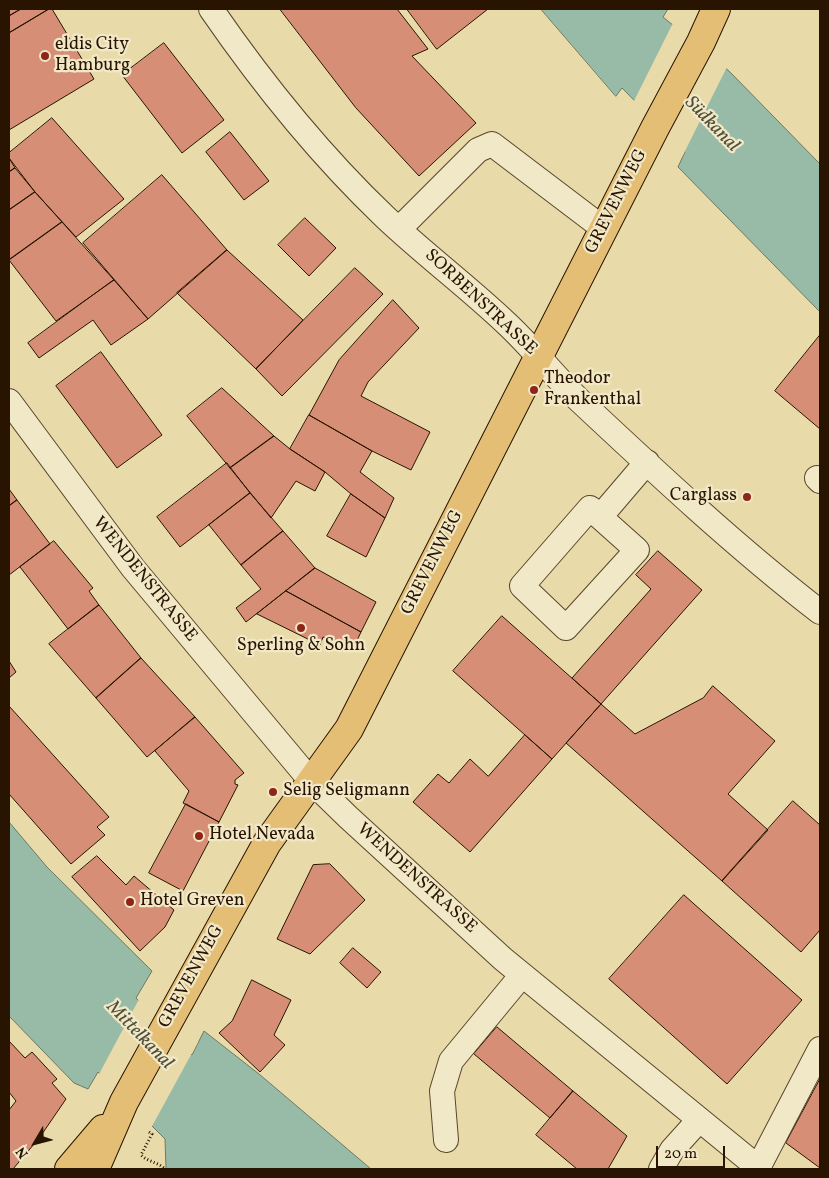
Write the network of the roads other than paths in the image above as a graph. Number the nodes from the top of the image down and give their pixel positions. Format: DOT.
graph roads {
  1 [pos="210,9"];
  2 [pos="716,9"];
  3 [pos="604,228"];
  4 [pos="399,229"];
  5 [pos="538,357"];
  6 [pos="9,401"];
  7 [pos="647,462"];
  8 [pos="600,516"];
  9 [pos="820,612"];
  10 [pos="311,780"];
  11 [pos="522,975"];
  12 [pos="820,1049"];
  13 [pos="124,1102"];
  14 [pos="699,1120"];
  15 [pos="446,1140"];
  16 [pos="69,1169"];
  17 [pos="95,1169"];
  18 [pos="661,1169"];
  19 [pos="759,1169"];
  1 -- 4 [label="street, SORBENSTRASSE"];
  2 -- 3 [label="main road, GREVENWEG"];
  3 -- 4 [label="street"];
  3 -- 5 [label="main road, GREVENWEG"];
  4 -- 5 [label="street, SORBENSTRASSE"];
  5 -- 7 [label="street, SORBENSTRASSE"];
  5 -- 10 [label="main road, GREVENWEG"];
  6 -- 10 [label="street, WENDENSTRASSE"];
  7 -- 8 [label="street"];
  7 -- 9 [label="street, SORBENSTRASSE"];
  8 -- 8 [label="street"];
  10 -- 11 [label="street, WENDENSTRASSE"];
  10 -- 13 [label="main road, GREVENWEG"];
  11 -- 14 [label="street, WENDENSTRASSE"];
  11 -- 15 [label="street"];
  12 -- 19 [label="street"];
  13 -- 16 [label="main road, GREVENWEG"];
  13 -- 17 [label="main road, GREVENWEG"];
  14 -- 18 [label="street"];
  14 -- 19 [label="street, WENDENSTRASSE"];
}
